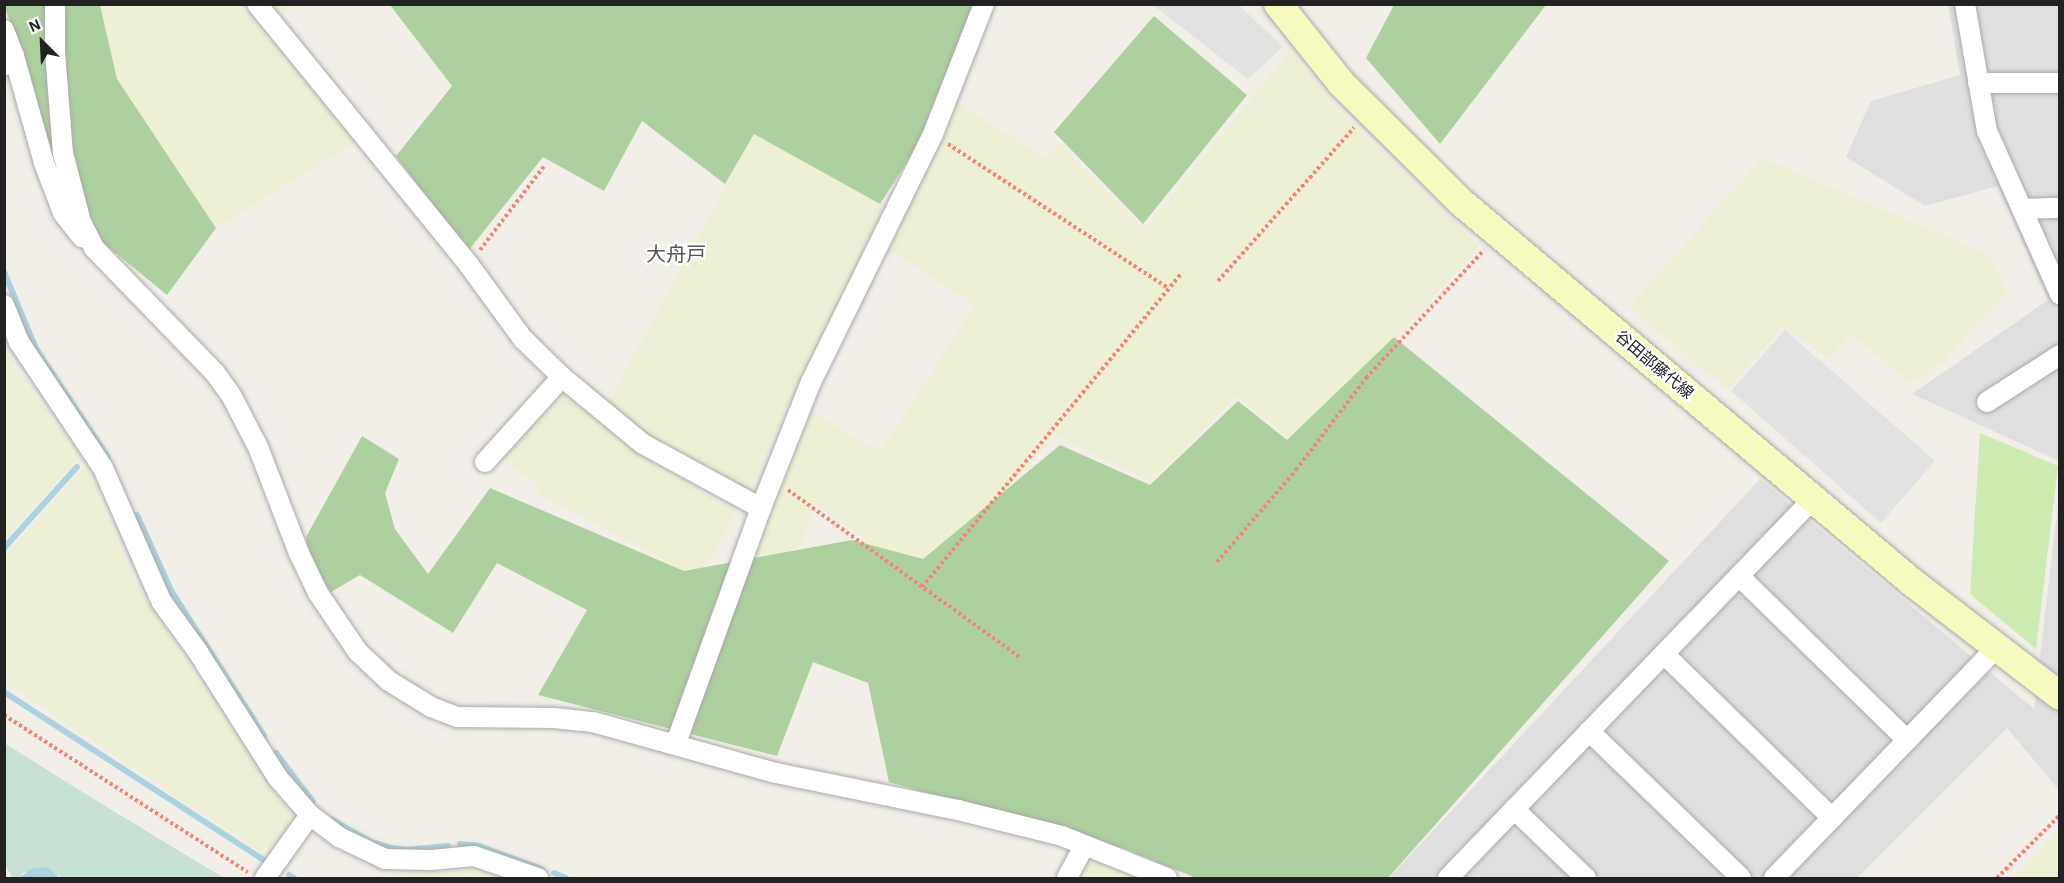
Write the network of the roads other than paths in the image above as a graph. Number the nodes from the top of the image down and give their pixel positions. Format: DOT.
graph roads {
  1 [pos="55,4"];
  2 [pos="257,4"];
  3 [pos="984,4"];
  4 [pos="1278,4"];
  5 [pos="1965,4"];
  6 [pos="4,30"];
  7 [pos="9,62"];
  8 [pos="1978,83"];
  9 [pos="2060,83"];
  10 [pos="2060,208"];
  11 [pos="2022,209"];
  12 [pos="94,248"];
  13 [pos="2060,294"];
  14 [pos="4,305"];
  15 [pos="2060,355"];
  16 [pos="562,377"];
  17 [pos="1987,402"];
  18 [pos="485,462"];
  19 [pos="1813,500"];
  20 [pos="761,508"];
  21 [pos="1739,576"];
  22 [pos="1996,648"];
  23 [pos="1664,654"];
  24 [pos="2060,696"];
  25 [pos="1589,731"];
  26 [pos="1907,740"];
  27 [pos="676,743"];
  28 [pos="1514,809"];
  29 [pos="310,816"];
  30 [pos="1832,818"];
  31 [pos="1084,846"];
  32 [pos="257,875"];
  33 [pos="538,879"];
  34 [pos="1067,879"];
  35 [pos="1167,879"];
  36 [pos="1448,879"];
  37 [pos="1586,879"];
  38 [pos="1741,879"];
  39 [pos="1774,879"];
  1 -- 12 [label="street"];
  2 -- 16 [label="street"];
  3 -- 20 [label="street"];
  4 -- 19 [label="main road, 谷田部藤代線"];
  5 -- 8 [label="street"];
  6 -- 7 [label="street"];
  7 -- 12 [label="street"];
  8 -- 9 [label="street"];
  8 -- 11 [label="street"];
  10 -- 11 [label="street"];
  11 -- 13 [label="street"];
  12 -- 27 [label="street"];
  14 -- 29 [label="street"];
  15 -- 17 [label="street"];
  16 -- 18 [label="street"];
  16 -- 20 [label="street"];
  19 -- 21 [label="street"];
  19 -- 22 [label="main road, 谷田部藤代線"];
  20 -- 27 [label="street"];
  21 -- 23 [label="street"];
  21 -- 26 [label="street"];
  22 -- 24 [label="main road, 谷田部藤代線"];
  22 -- 26 [label="street"];
  23 -- 25 [label="street"];
  23 -- 30 [label="street"];
  25 -- 28 [label="street"];
  25 -- 38 [label="street"];
  26 -- 30 [label="street"];
  27 -- 31 [label="street"];
  28 -- 36 [label="street"];
  28 -- 37 [label="street"];
  29 -- 32 [label="street"];
  29 -- 33 [label="street"];
  30 -- 39 [label="street"];
  31 -- 34 [label="street"];
  31 -- 35 [label="street"];
}
